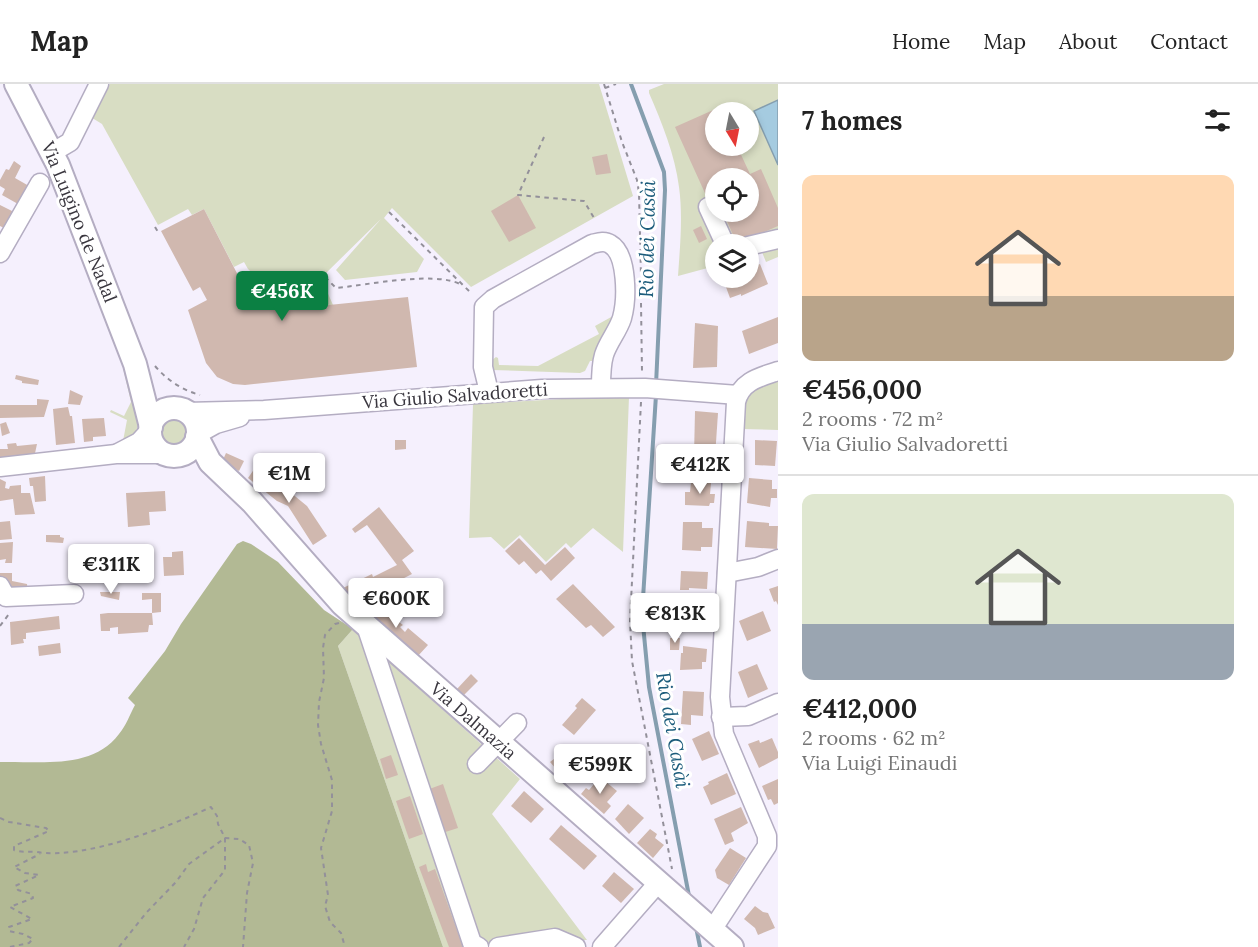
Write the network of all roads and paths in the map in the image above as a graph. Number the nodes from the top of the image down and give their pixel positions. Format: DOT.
graph roads {
  1 [pos="16,84"];
  2 [pos="99,84"];
  3 [pos="604,84"];
  4 [pos="616,84"];
  5 [pos="605,88"];
  6 [pos="544,137"];
  7 [pos="53,152"];
  8 [pos="40,183"];
  9 [pos="389,212"];
  10 [pos="594,218"];
  11 [pos="155,227"];
  12 [pos="158,232"];
  13 [pos="778,239"];
  14 [pos="759,243"];
  15 [pos="0,253"];
  16 [pos="325,277"];
  17 [pos="641,280"];
  18 [pos="460,284"];
  19 [pos="472,294"];
  20 [pos="641,302"];
  21 [pos="142,362"];
  22 [pos="778,371"];
  23 [pos="601,387"];
  24 [pos="643,387"];
  25 [pos="489,392"];
  26 [pos="738,395"];
  27 [pos="206,397"];
  28 [pos="182,410"];
  29 [pos="264,410"];
  30 [pos="150,428"];
  31 [pos="198,435"];
  32 [pos="116,454"];
  33 [pos="168,455"];
  34 [pos="0,467"];
  35 [pos="228,480"];
  36 [pos="778,559"];
  37 [pos="727,573"];
  38 [pos="0,586"];
  39 [pos="74,594"];
  40 [pos="341,623"];
  41 [pos="366,626"];
  42 [pos="778,703"];
  43 [pos="721,717"];
  44 [pos="517,723"];
  45 [pos="497,742"];
  46 [pos="477,764"];
  47 [pos="0,818"];
  48 [pos="773,834"];
  49 [pos="225,838"];
  50 [pos="40,854"];
  51 [pos="666,878"];
  52 [pos="707,926"];
  53 [pos="10,947"];
  54 [pos="119,947"];
  55 [pos="184,947"];
  56 [pos="243,947"];
  57 [pos="345,947"];
  58 [pos="479,947"];
  59 [pos="498,947"];
  60 [pos="576,947"];
  61 [pos="602,947"];
  62 [pos="732,947"];
  1 -- 7 [label="main road, Via Luigino de Nadal"];
  2 -- 7 [label="street"];
  3 -- 5 [label="path"];
  4 -- 5 [label="path"];
  5 -- 17 [label="path"];
  6 -- 10 [label="path"];
  7 -- 21 [label="main road, Via Luigino de Nadal"];
  8 -- 15 [label="street"];
  9 -- 18 [label="path"];
  11 -- 12 [label="path"];
  13 -- 14 [label="street"];
  16 -- 18 [label="path"];
  18 -- 19 [label="path"];
  20 -- 24 [label="path"];
  21 -- 27 [label="path"];
  21 -- 28 [label="main road, Via Luigino de Nadal"];
  21 -- 30 [label="main road, Via Luigino de Nadal"];
  22 -- 26 [label="street"];
  23 -- 24 [label="street, Via Giulio Salvadoretti"];
  23 -- 25 [label="street, Via Giulio Salvadoretti"];
  23 -- 25 [label="street"];
  24 -- 26 [label="street, Via Giulio Salvadoretti"];
  24 -- 51 [label="path"];
  25 -- 29 [label="street, Via Giulio Salvadoretti"];
  26 -- 37 [label="street"];
  28 -- 29 [label="street, Via Giulio Salvadoretti"];
  28 -- 30 [label="main road"];
  28 -- 31 [label="main road"];
  29 -- 31 [label="street, Via Giulio Salvadoretti"];
  30 -- 32 [label="street, Via Dalmazia"];
  30 -- 33 [label="main road"];
  31 -- 33 [label="main road"];
  31 -- 35 [label="main road, Via Dalmazia"];
  32 -- 33 [label="street, Via Dalmazia"];
  32 -- 34 [label="street, Via Dalmazia"];
  33 -- 35 [label="main road, Via Dalmazia"];
  35 -- 41 [label="main road, Via Dalmazia"];
  36 -- 37 [label="street"];
  37 -- 43 [label="street"];
  38 -- 39 [label="street"];
  40 -- 57 [label="path"];
  41 -- 45 [label="main road, Via Dalmazia"];
  41 -- 58 [label="street"];
  42 -- 43 [label="street"];
  43 -- 48 [label="street"];
  44 -- 45 [label="street"];
  45 -- 46 [label="street"];
  45 -- 51 [label="main road, Via Dalmazia"];
  47 -- 50 [label="path"];
  48 -- 52 [label="street"];
  49 -- 50 [label="path"];
  49 -- 54 [label="path"];
  49 -- 55 [label="path"];
  49 -- 56 [label="path"];
  50 -- 53 [label="path"];
  51 -- 52 [label="main road, Via Dalmazia"];
  51 -- 61 [label="street"];
  52 -- 62 [label="main road, Via Dalmazia"];
  59 -- 60 [label="street"];
}
